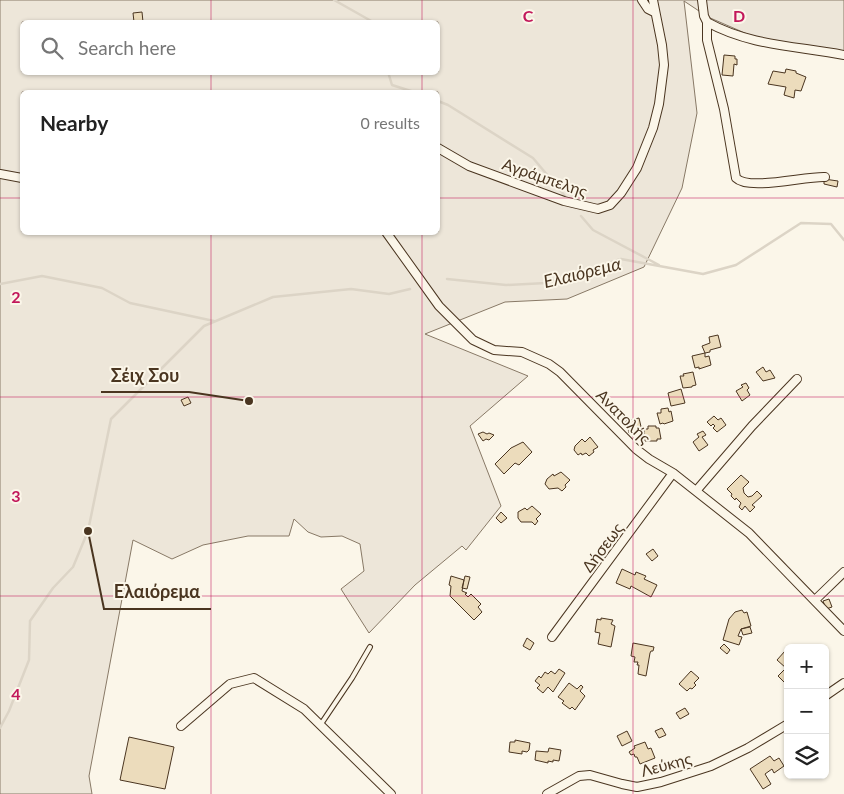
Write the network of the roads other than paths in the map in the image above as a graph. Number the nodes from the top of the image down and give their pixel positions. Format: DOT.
graph roads {
  1 [pos="642,0"];
  2 [pos="653,0"];
  3 [pos="702,0"];
  4 [pos="654,12"];
  5 [pos="707,22"];
  6 [pos="844,55"];
  7 [pos="440,149"];
  8 [pos="0,174"];
  9 [pos="825,177"];
  10 [pos="20,178"];
  11 [pos="388,235"];
  12 [pos="797,378"];
  13 [pos="673,473"];
  14 [pos="696,491"];
  15 [pos="844,572"];
  16 [pos="815,600"];
  17 [pos="844,631"];
  18 [pos="552,637"];
  19 [pos="370,647"];
  20 [pos="844,682"];
  21 [pos="829,693"];
  22 [pos="321,724"];
  23 [pos="180,726"];
  24 [pos="784,726"];
  25 [pos="391,794"];
  26 [pos="547,794"];
  1 -- 4 [label="street"];
  2 -- 4 [label="street, Αγράμπελης"];
  3 -- 5 [label="street"];
  4 -- 7 [label="street, Αγράμπελης"];
  5 -- 6 [label="street"];
  5 -- 9 [label="street"];
  8 -- 10 [label="street"];
  11 -- 13 [label="street, Ανατολής"];
  12 -- 14 [label="street"];
  13 -- 14 [label="street, Ανατολής"];
  13 -- 18 [label="street, Δήσεως"];
  14 -- 16 [label="street, Ανατολής"];
  15 -- 16 [label="street"];
  16 -- 17 [label="street, Ανατολής"];
  19 -- 22 [label="lane"];
  20 -- 21 [label="street"];
  22 -- 23 [label="street"];
  22 -- 25 [label="street"];
  24 -- 26 [label="street, Λεύκης"];
}
